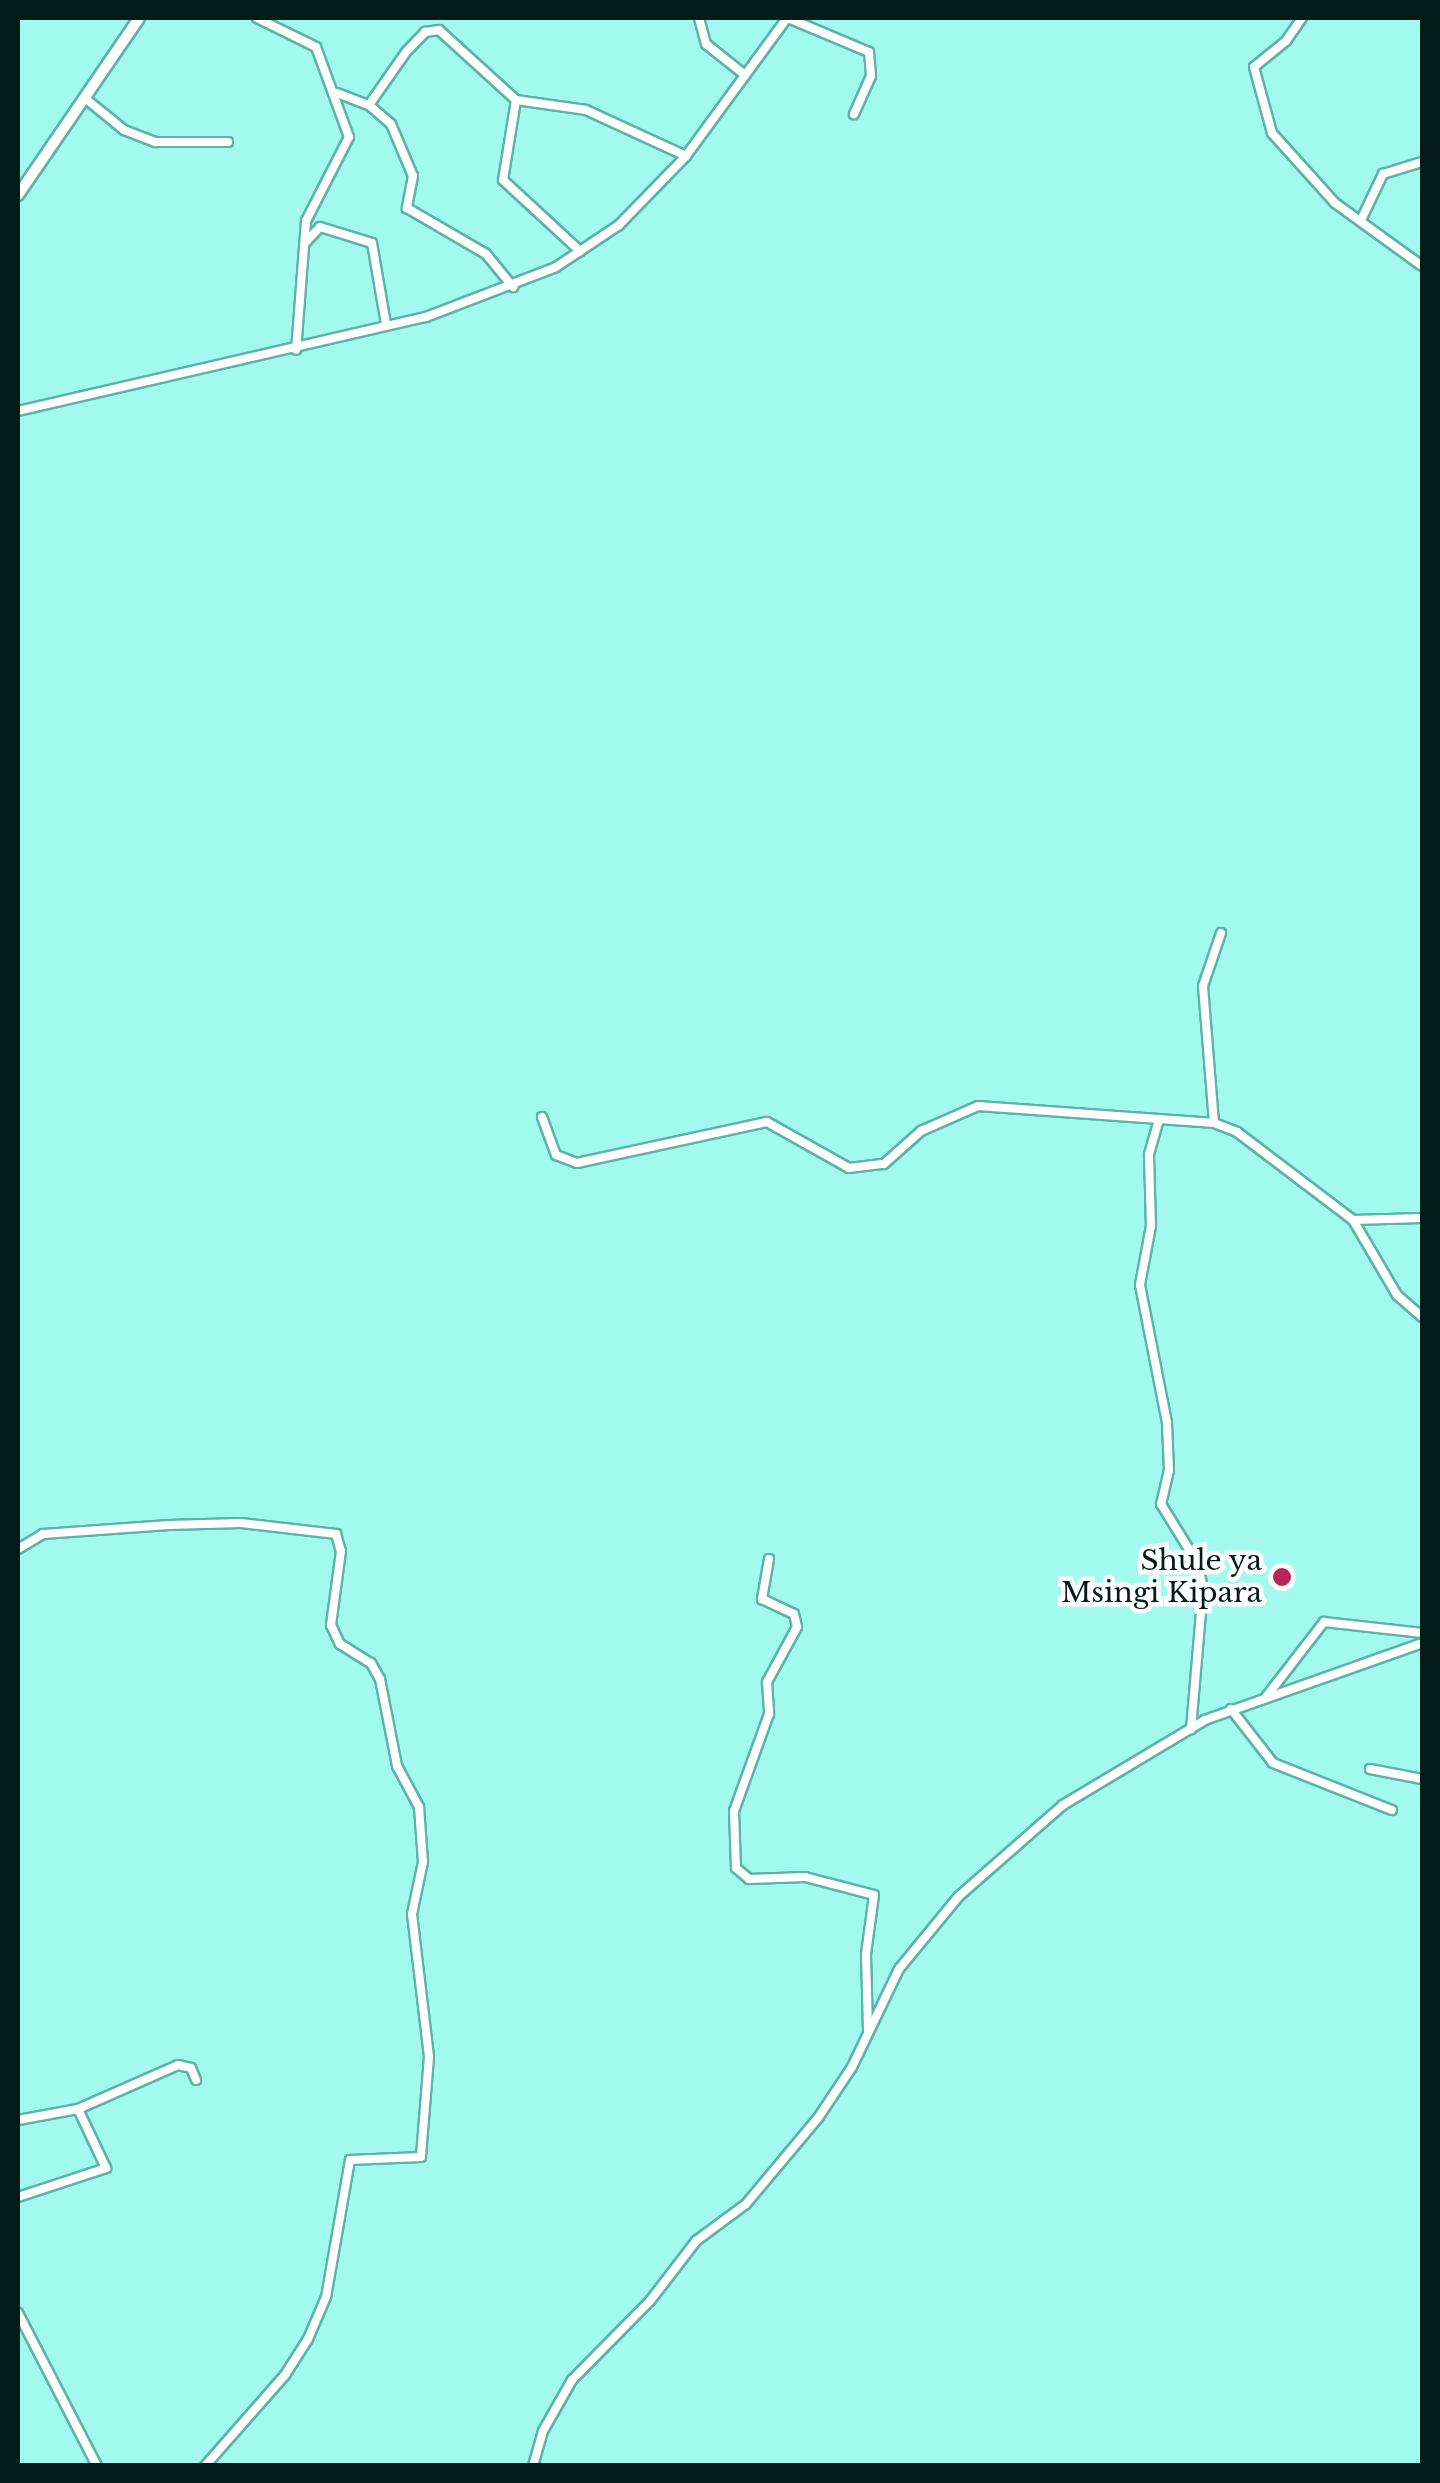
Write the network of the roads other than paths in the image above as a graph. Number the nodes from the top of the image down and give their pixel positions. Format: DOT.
graph roads {
  1 [pos="139,18"];
  2 [pos="257,18"];
  3 [pos="699,18"];
  4 [pos="787,18"];
  5 [pos="1302,18"];
  6 [pos="746,76"];
  7 [pos="337,93"];
  8 [pos="86,99"];
  9 [pos="516,100"];
  10 [pos="368,105"];
  11 [pos="854,114"];
  12 [pos="228,142"];
  13 [pos="686,156"];
  14 [pos="1422,162"];
  15 [pos="18,195"];
  16 [pos="1362,218"];
  17 [pos="304,245"];
  18 [pos="580,251"];
  19 [pos="1422,266"];
  20 [pos="513,288"];
  21 [pos="386,324"];
  22 [pos="296,350"];
  23 [pos="18,411"];
  24 [pos="1221,933"];
  25 [pos="542,1117"];
  26 [pos="1214,1123"];
  27 [pos="1158,1124"];
  28 [pos="1422,1218"];
  29 [pos="1353,1220"];
  30 [pos="1422,1317"];
  31 [pos="18,1549"];
  32 [pos="768,1559"];
  33 [pos="1422,1634"];
  34 [pos="1422,1642"];
  35 [pos="1266,1697"];
  36 [pos="1231,1709"];
  37 [pos="1191,1729"];
  38 [pos="1370,1769"];
  39 [pos="1422,1779"];
  40 [pos="1392,1810"];
  41 [pos="869,2035"];
  42 [pos="196,2080"];
  43 [pos="78,2109"];
  44 [pos="18,2120"];
  45 [pos="18,2197"];
  46 [pos="18,2313"];
  47 [pos="97,2466"];
  48 [pos="205,2466"];
  49 [pos="533,2466"];
  1 -- 8 [label="main road"];
  2 -- 7 [label="street"];
  3 -- 6 [label="street"];
  4 -- 6 [label="street"];
  4 -- 11 [label="street"];
  5 -- 16 [label="street"];
  6 -- 13 [label="street"];
  7 -- 10 [label="street"];
  7 -- 17 [label="street"];
  8 -- 12 [label="street"];
  8 -- 15 [label="main road"];
  9 -- 10 [label="street"];
  9 -- 13 [label="street"];
  9 -- 18 [label="street"];
  10 -- 20 [label="street"];
  13 -- 18 [label="street"];
  14 -- 16 [label="street"];
  16 -- 19 [label="street"];
  17 -- 21 [label="street"];
  17 -- 22 [label="street"];
  18 -- 20 [label="street"];
  20 -- 21 [label="street"];
  21 -- 22 [label="street"];
  22 -- 23 [label="street"];
  24 -- 26 [label="street"];
  25 -- 27 [label="street"];
  26 -- 27 [label="street"];
  26 -- 29 [label="street"];
  27 -- 37 [label="street"];
  28 -- 29 [label="street"];
  29 -- 30 [label="street"];
  31 -- 48 [label="street"];
  32 -- 41 [label="street"];
  33 -- 35 [label="street"];
  34 -- 35 [label="street"];
  35 -- 36 [label="street"];
  36 -- 37 [label="street"];
  36 -- 40 [label="street"];
  37 -- 41 [label="street"];
  38 -- 39 [label="street"];
  41 -- 49 [label="street"];
  42 -- 43 [label="street"];
  43 -- 44 [label="street"];
  43 -- 45 [label="street"];
  46 -- 47 [label="street"];
}
